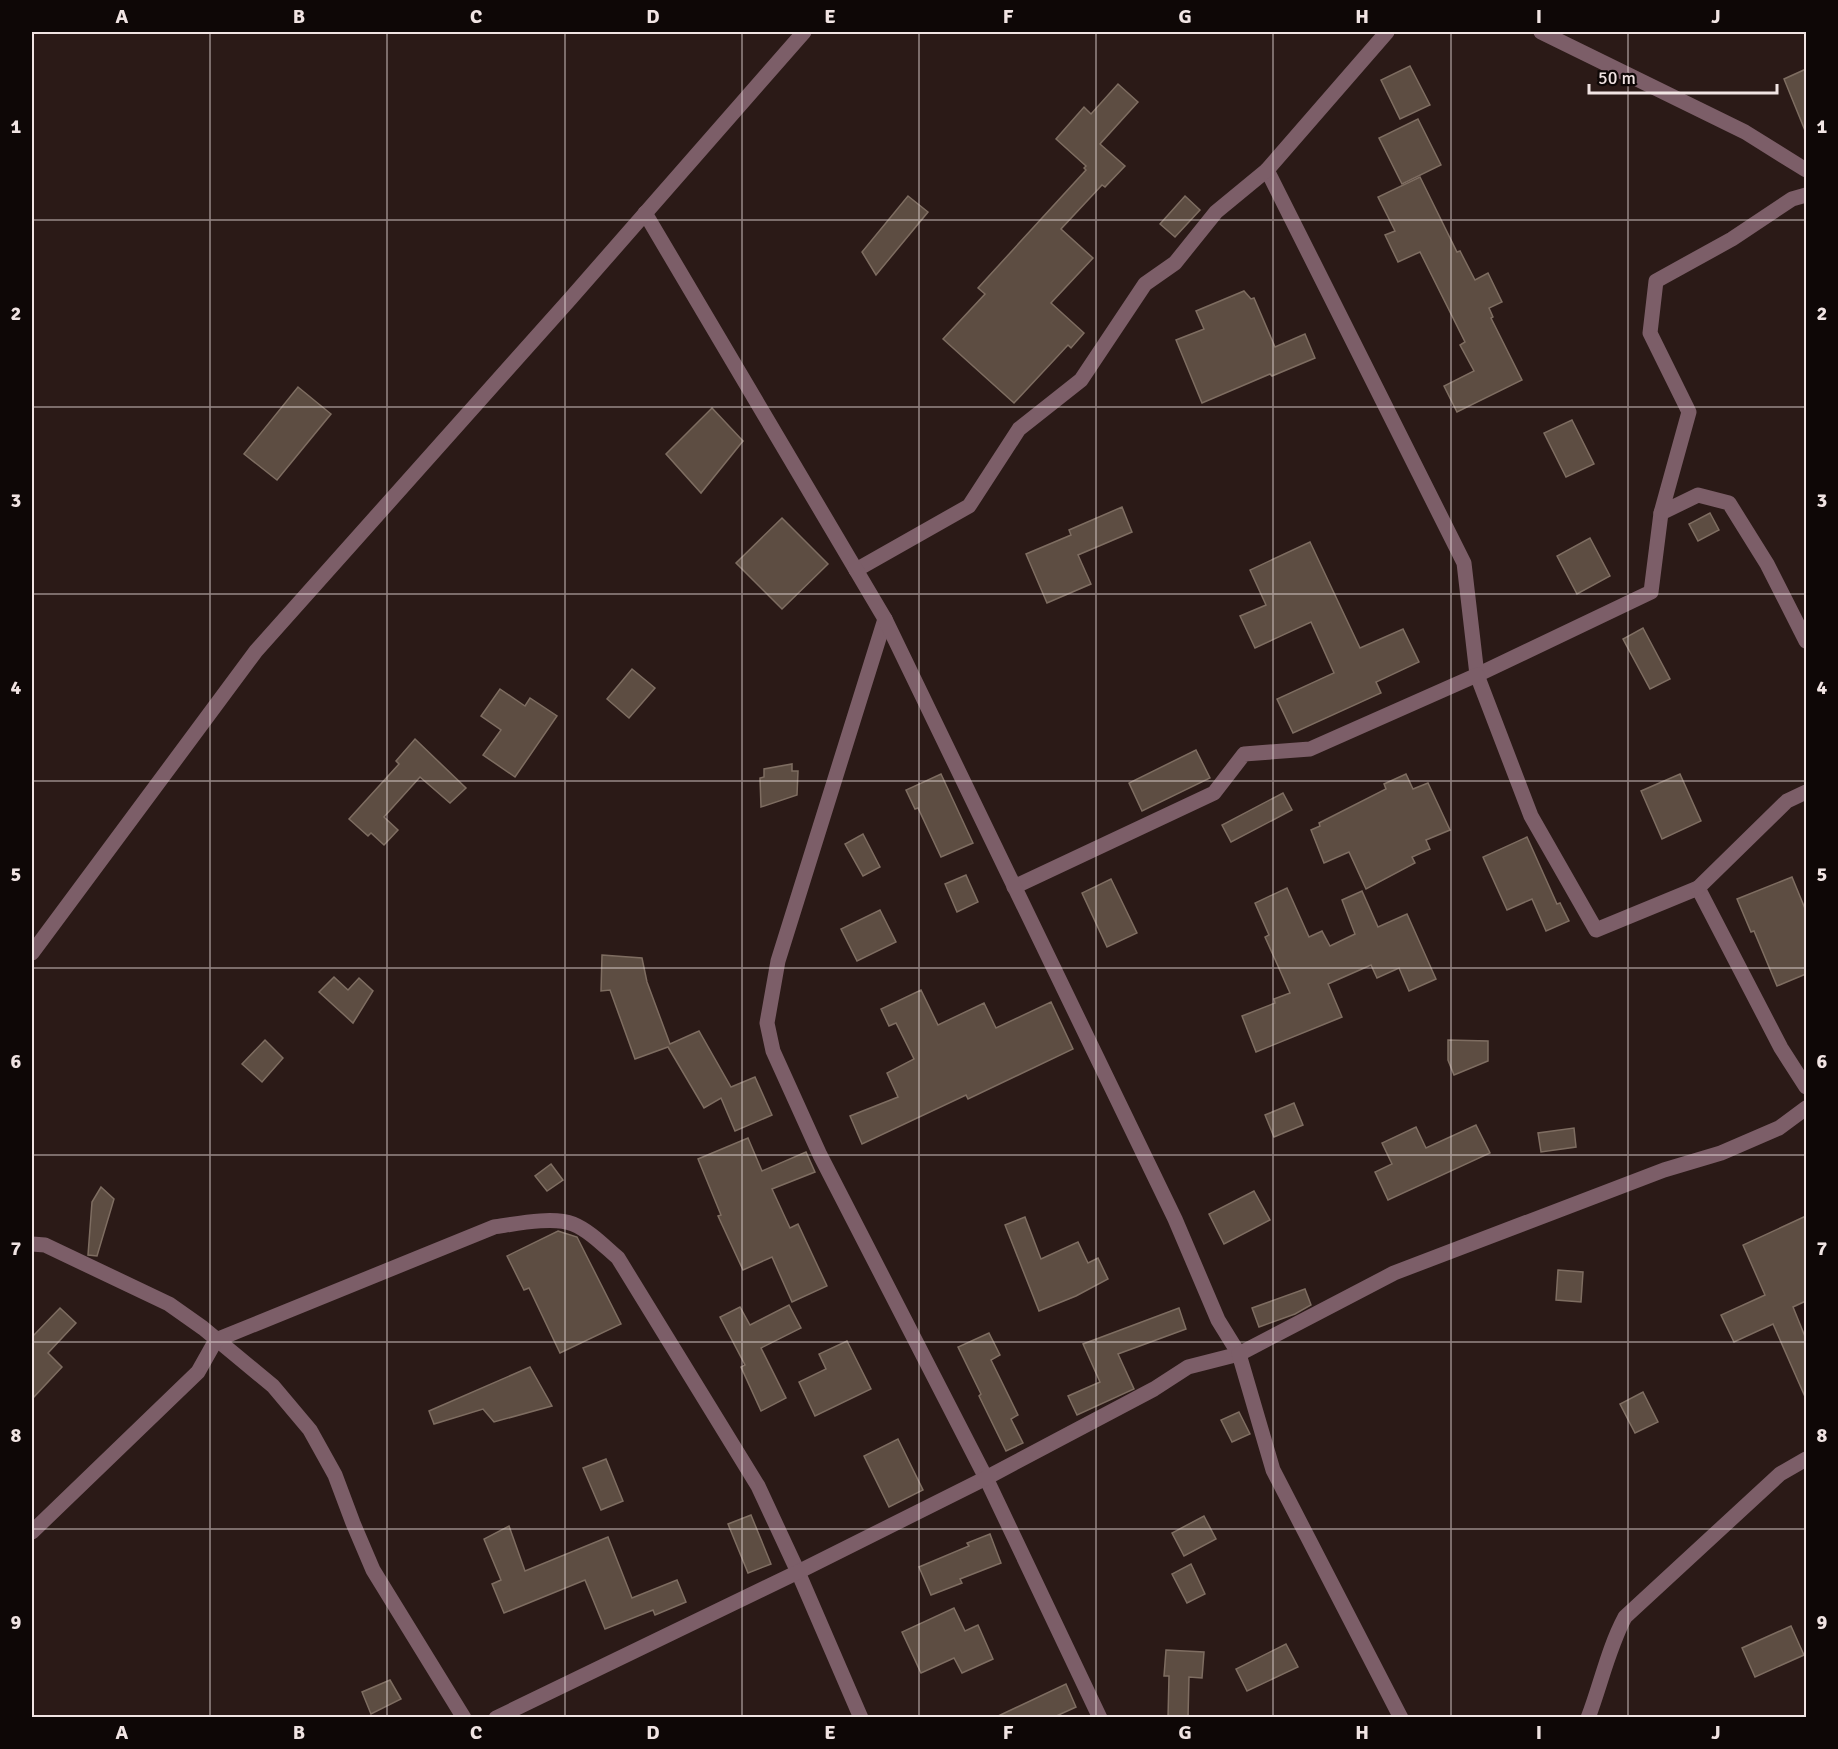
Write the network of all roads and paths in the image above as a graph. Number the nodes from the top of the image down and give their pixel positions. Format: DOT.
graph roads {
  1 [pos="804,32"];
  2 [pos="1387,32"];
  3 [pos="1541,32"];
  4 [pos="1267,170"];
  5 [pos="1806,170"];
  6 [pos="1806,195"];
  7 [pos="645,213"];
  8 [pos="1661,513"];
  9 [pos="856,570"];
  10 [pos="885,619"];
  11 [pos="1806,641"];
  12 [pos="1478,675"];
  13 [pos="1806,792"];
  14 [pos="1014,887"];
  15 [pos="1698,888"];
  16 [pos="32,953"];
  17 [pos="1806,1087"];
  18 [pos="1806,1108"];
  19 [pos="32,1244"];
  20 [pos="216,1340"];
  21 [pos="1239,1354"];
  22 [pos="1806,1459"];
  23 [pos="986,1478"];
  24 [pos="32,1532"];
  25 [pos="798,1572"];
  26 [pos="464,1718"];
  27 [pos="496,1718"];
  28 [pos="861,1718"];
  29 [pos="1100,1718"];
  30 [pos="1401,1718"];
  31 [pos="1588,1718"];
  1 -- 7 [label="street"];
  2 -- 4 [label="street"];
  3 -- 5 [label="street"];
  4 -- 9 [label="street"];
  4 -- 12 [label="street"];
  6 -- 8 [label="street"];
  7 -- 9 [label="street"];
  7 -- 16 [label="street"];
  8 -- 11 [label="street"];
  8 -- 12 [label="street"];
  9 -- 10 [label="street"];
  10 -- 14 [label="street"];
  10 -- 23 [label="street"];
  12 -- 14 [label="street"];
  12 -- 15 [label="street"];
  13 -- 15 [label="street"];
  14 -- 21 [label="street"];
  15 -- 17 [label="street"];
  18 -- 21 [label="street"];
  19 -- 20 [label="street"];
  20 -- 24 [label="street"];
  20 -- 25 [label="street"];
  20 -- 26 [label="street"];
  21 -- 23 [label="street"];
  21 -- 30 [label="street"];
  22 -- 31 [label="street"];
  23 -- 25 [label="street"];
  23 -- 29 [label="street"];
  25 -- 27 [label="street"];
  25 -- 28 [label="street"];
}
